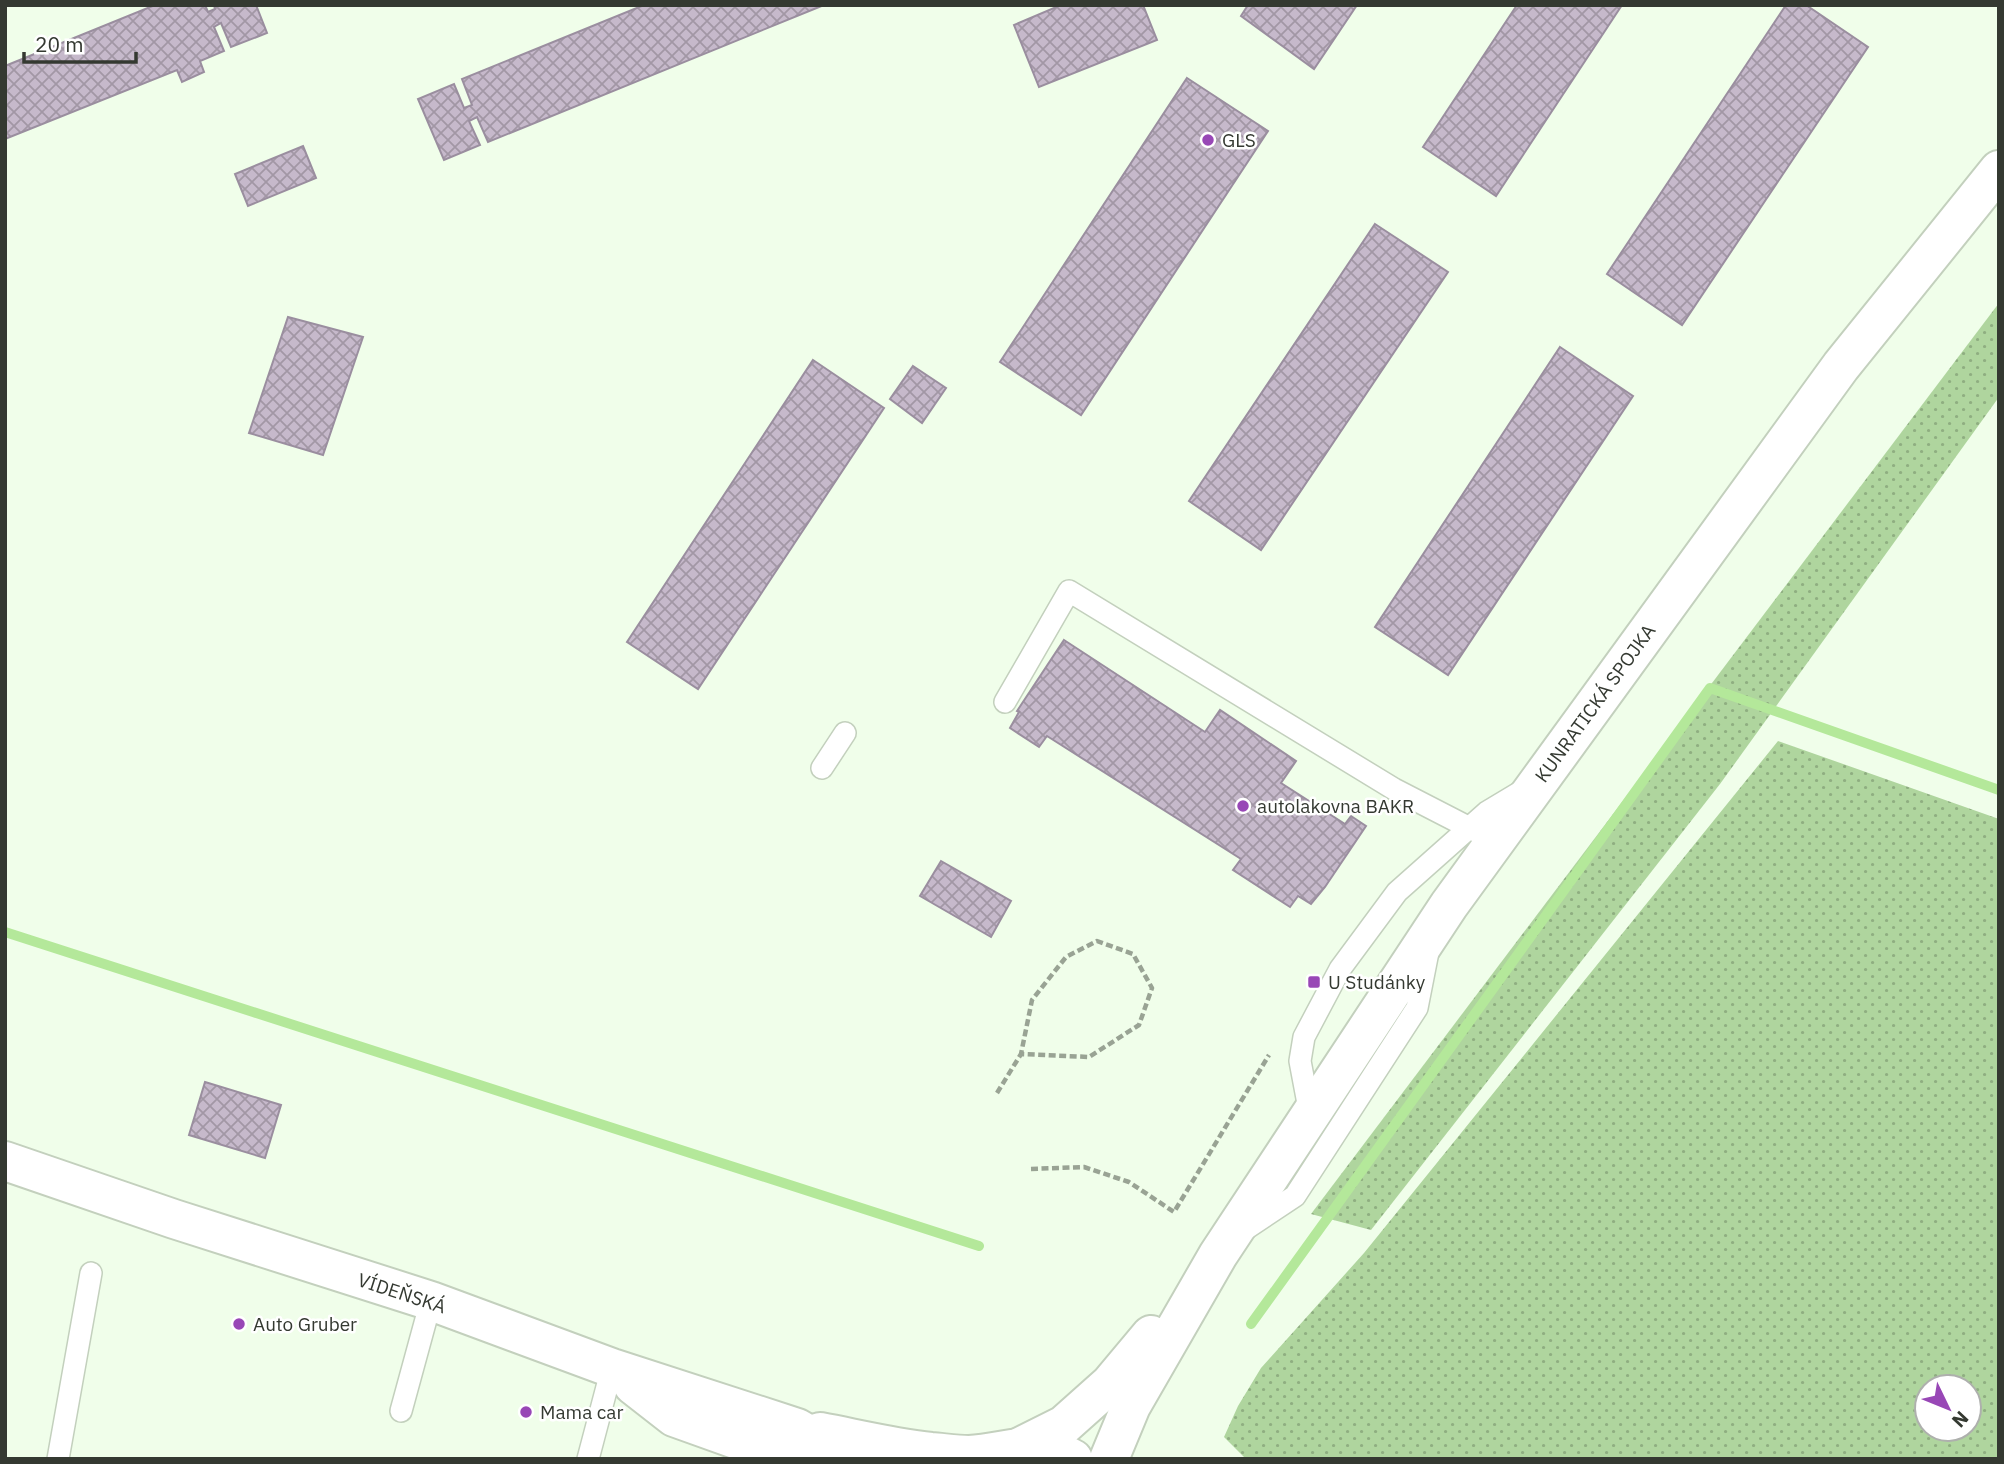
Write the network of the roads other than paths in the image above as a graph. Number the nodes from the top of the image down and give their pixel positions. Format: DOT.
graph roads {
  1 [pos="1999,170"];
  2 [pos="1005,702"];
  3 [pos="845,733"];
  4 [pos="822,768"];
  5 [pos="1482,835"];
  6 [pos="1433,930"];
  7 [pos="1310,1116"];
  8 [pos="5,1161"];
  9 [pos="1222,1249"];
  10 [pos="92,1273"];
  11 [pos="431,1301"];
  12 [pos="612,1368"];
  13 [pos="401,1410"];
  14 [pos="794,1443"];
  15 [pos="1006,1452"];
  16 [pos="58,1459"];
  17 [pos="588,1459"];
  18 [pos="850,1459"];
  19 [pos="1073,1459"];
  20 [pos="1108,1459"];
  1 -- 5 [label="main road, KUNRATICKÁ SPOJKA"];
  2 -- 5 [label="lane"];
  3 -- 4 [label="lane"];
  5 -- 6 [label="main road, KUNRATICKÁ SPOJKA"];
  5 -- 7 [label="lane"];
  6 -- 7 [label="main road, KUNRATICKÁ SPOJKA"];
  6 -- 9 [label="lane"];
  7 -- 9 [label="main road, KUNRATICKÁ SPOJKA"];
  8 -- 11 [label="main road, VÍDEŇSKÁ"];
  9 -- 15 [label="main road, KUNRATICKÁ SPOJKA"];
  9 -- 20 [label="main road, KUNRATICKÁ SPOJKA"];
  10 -- 16 [label="lane"];
  11 -- 12 [label="main road, VÍDEŇSKÁ"];
  11 -- 13 [label="lane"];
  12 -- 14 [label="main road, VÍDEŇSKÁ"];
  12 -- 17 [label="lane"];
  14 -- 15 [label="main road, VÍDEŇSKÁ"];
  14 -- 18 [label="main road, VÍDEŇSKÁ"];
  15 -- 19 [label="main road, VÍDEŇSKÁ"];
}
